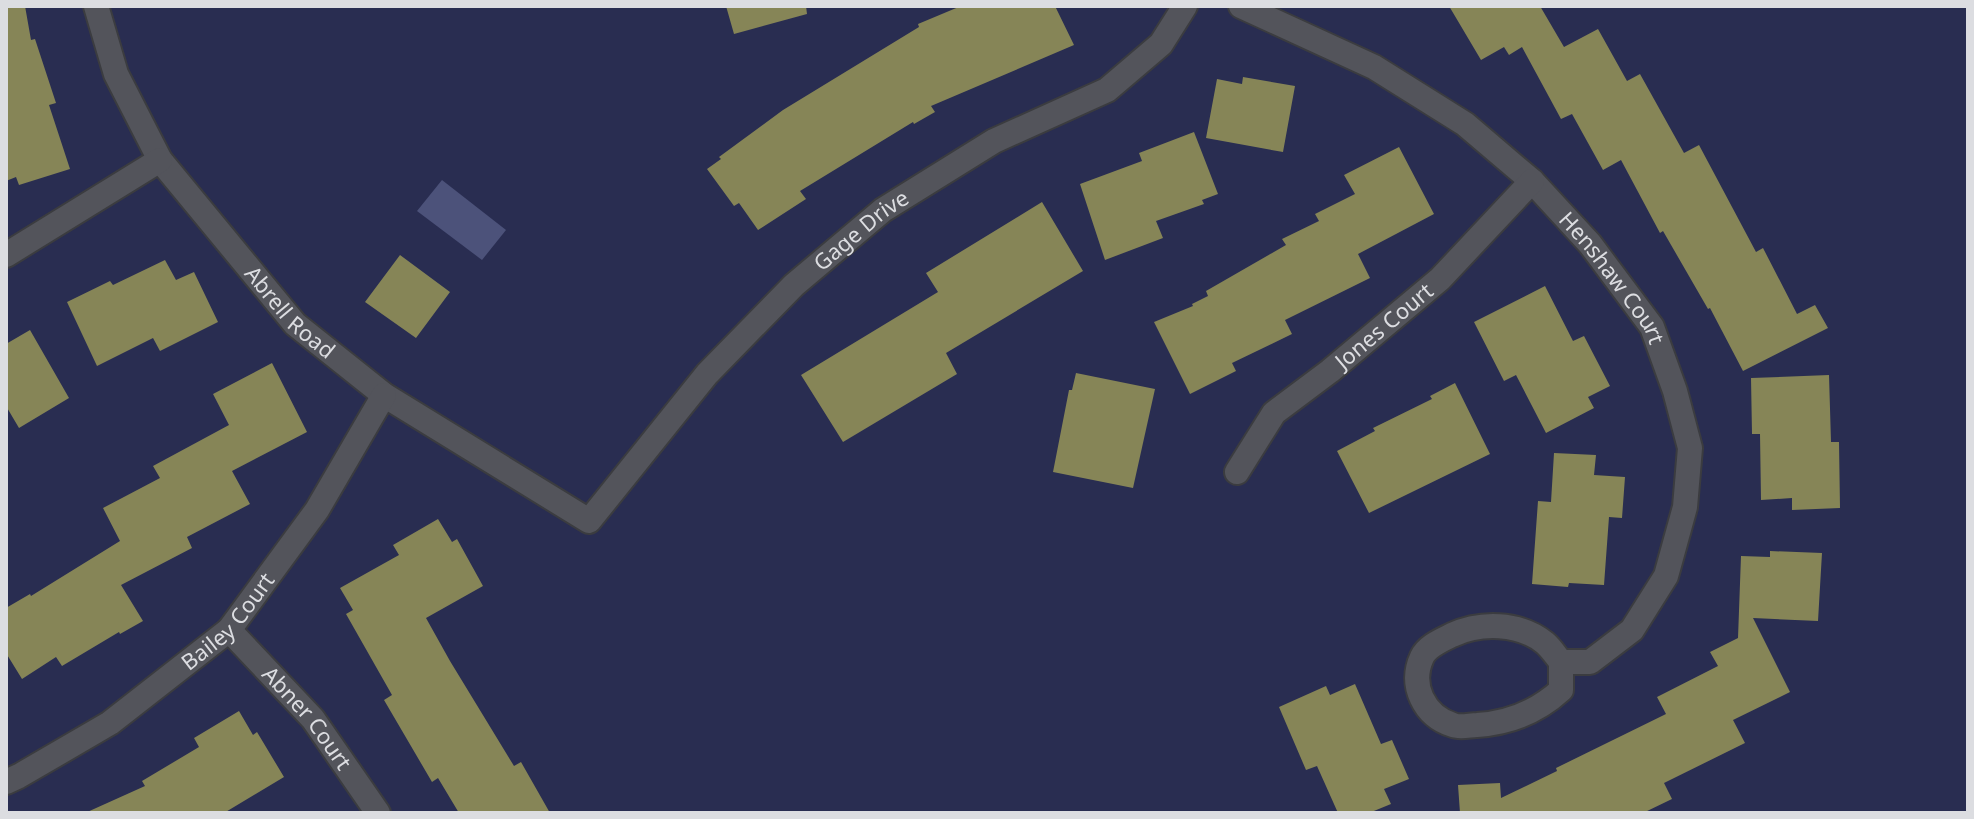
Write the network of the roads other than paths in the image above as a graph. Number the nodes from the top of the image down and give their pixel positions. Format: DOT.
graph roads {
  1 [pos="96,6"];
  2 [pos="1185,6"];
  3 [pos="1241,6"];
  4 [pos="160,160"];
  5 [pos="1532,181"];
  6 [pos="6,255"];
  7 [pos="384,395"];
  8 [pos="1237,472"];
  9 [pos="589,521"];
  10 [pos="229,630"];
  11 [pos="1561,662"];
  12 [pos="6,782"];
  13 [pos="378,813"];
  1 -- 4 [label="street, Abrell Road"];
  2 -- 9 [label="street, Gage Drive"];
  3 -- 5 [label="street, Henshaw Court"];
  4 -- 6 [label="street"];
  4 -- 7 [label="street, Abrell Road"];
  5 -- 8 [label="street, Jones Court"];
  5 -- 11 [label="street, Henshaw Court"];
  7 -- 9 [label="street, Abrell Road"];
  7 -- 10 [label="street, Bailey Court"];
  10 -- 12 [label="street, Bailey Court"];
  10 -- 13 [label="street, Abner Court"];
  11 -- 11 [label="street"];
}
